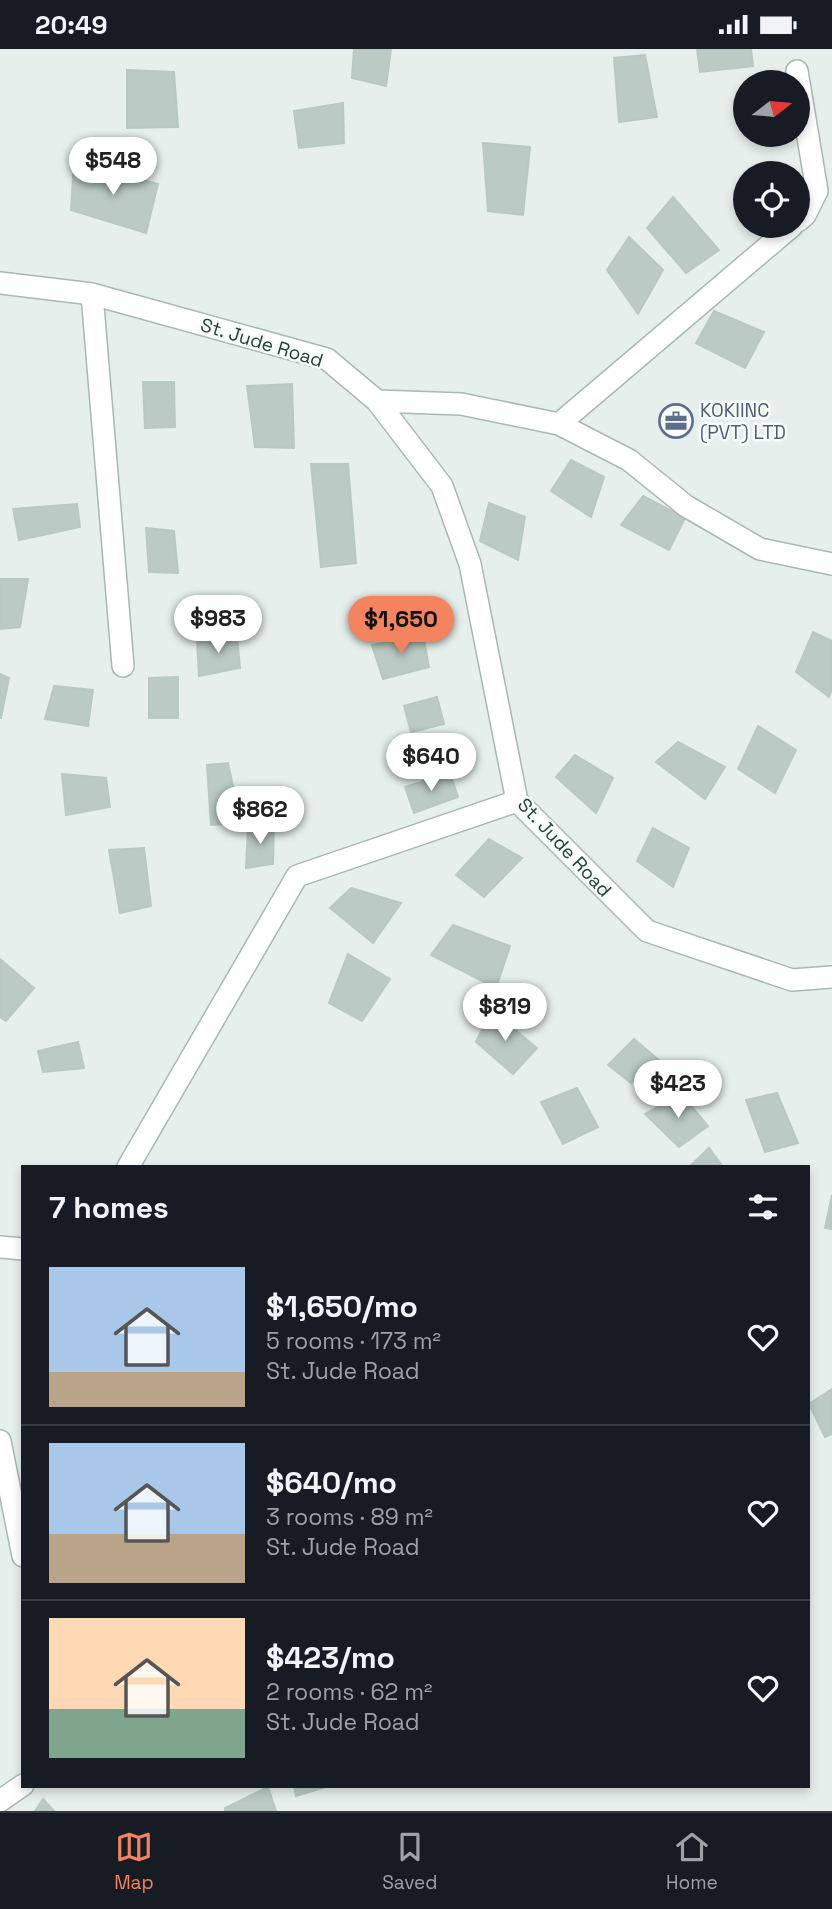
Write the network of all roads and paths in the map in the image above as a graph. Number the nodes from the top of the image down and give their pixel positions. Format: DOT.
graph roads {
  1 [pos="810,147"];
  2 [pos="810,205"];
  3 [pos="778,238"];
  4 [pos="0,283"];
  5 [pos="92,293"];
  6 [pos="377,401"];
  7 [pos="559,424"];
  8 [pos="832,564"];
  9 [pos="124,666"];
  10 [pos="517,801"];
  11 [pos="832,977"];
  12 [pos="129,1165"];
  13 [pos="0,1247"];
  14 [pos="21,1249"];
  15 [pos="0,1441"];
  16 [pos="21,1546"];
  17 [pos="21,1786"];
  18 [pos="0,1801"];
  1 -- 2 [label="street"];
  3 -- 7 [label="street"];
  4 -- 5 [label="street, St. Jude Road"];
  5 -- 6 [label="street, St. Jude Road"];
  5 -- 9 [label="street"];
  6 -- 7 [label="street"];
  6 -- 10 [label="street, St. Jude Road"];
  7 -- 8 [label="street"];
  10 -- 11 [label="street, St. Jude Road"];
  10 -- 12 [label="street"];
  13 -- 14 [label="street"];
  15 -- 16 [label="street"];
  17 -- 18 [label="street"];
}
